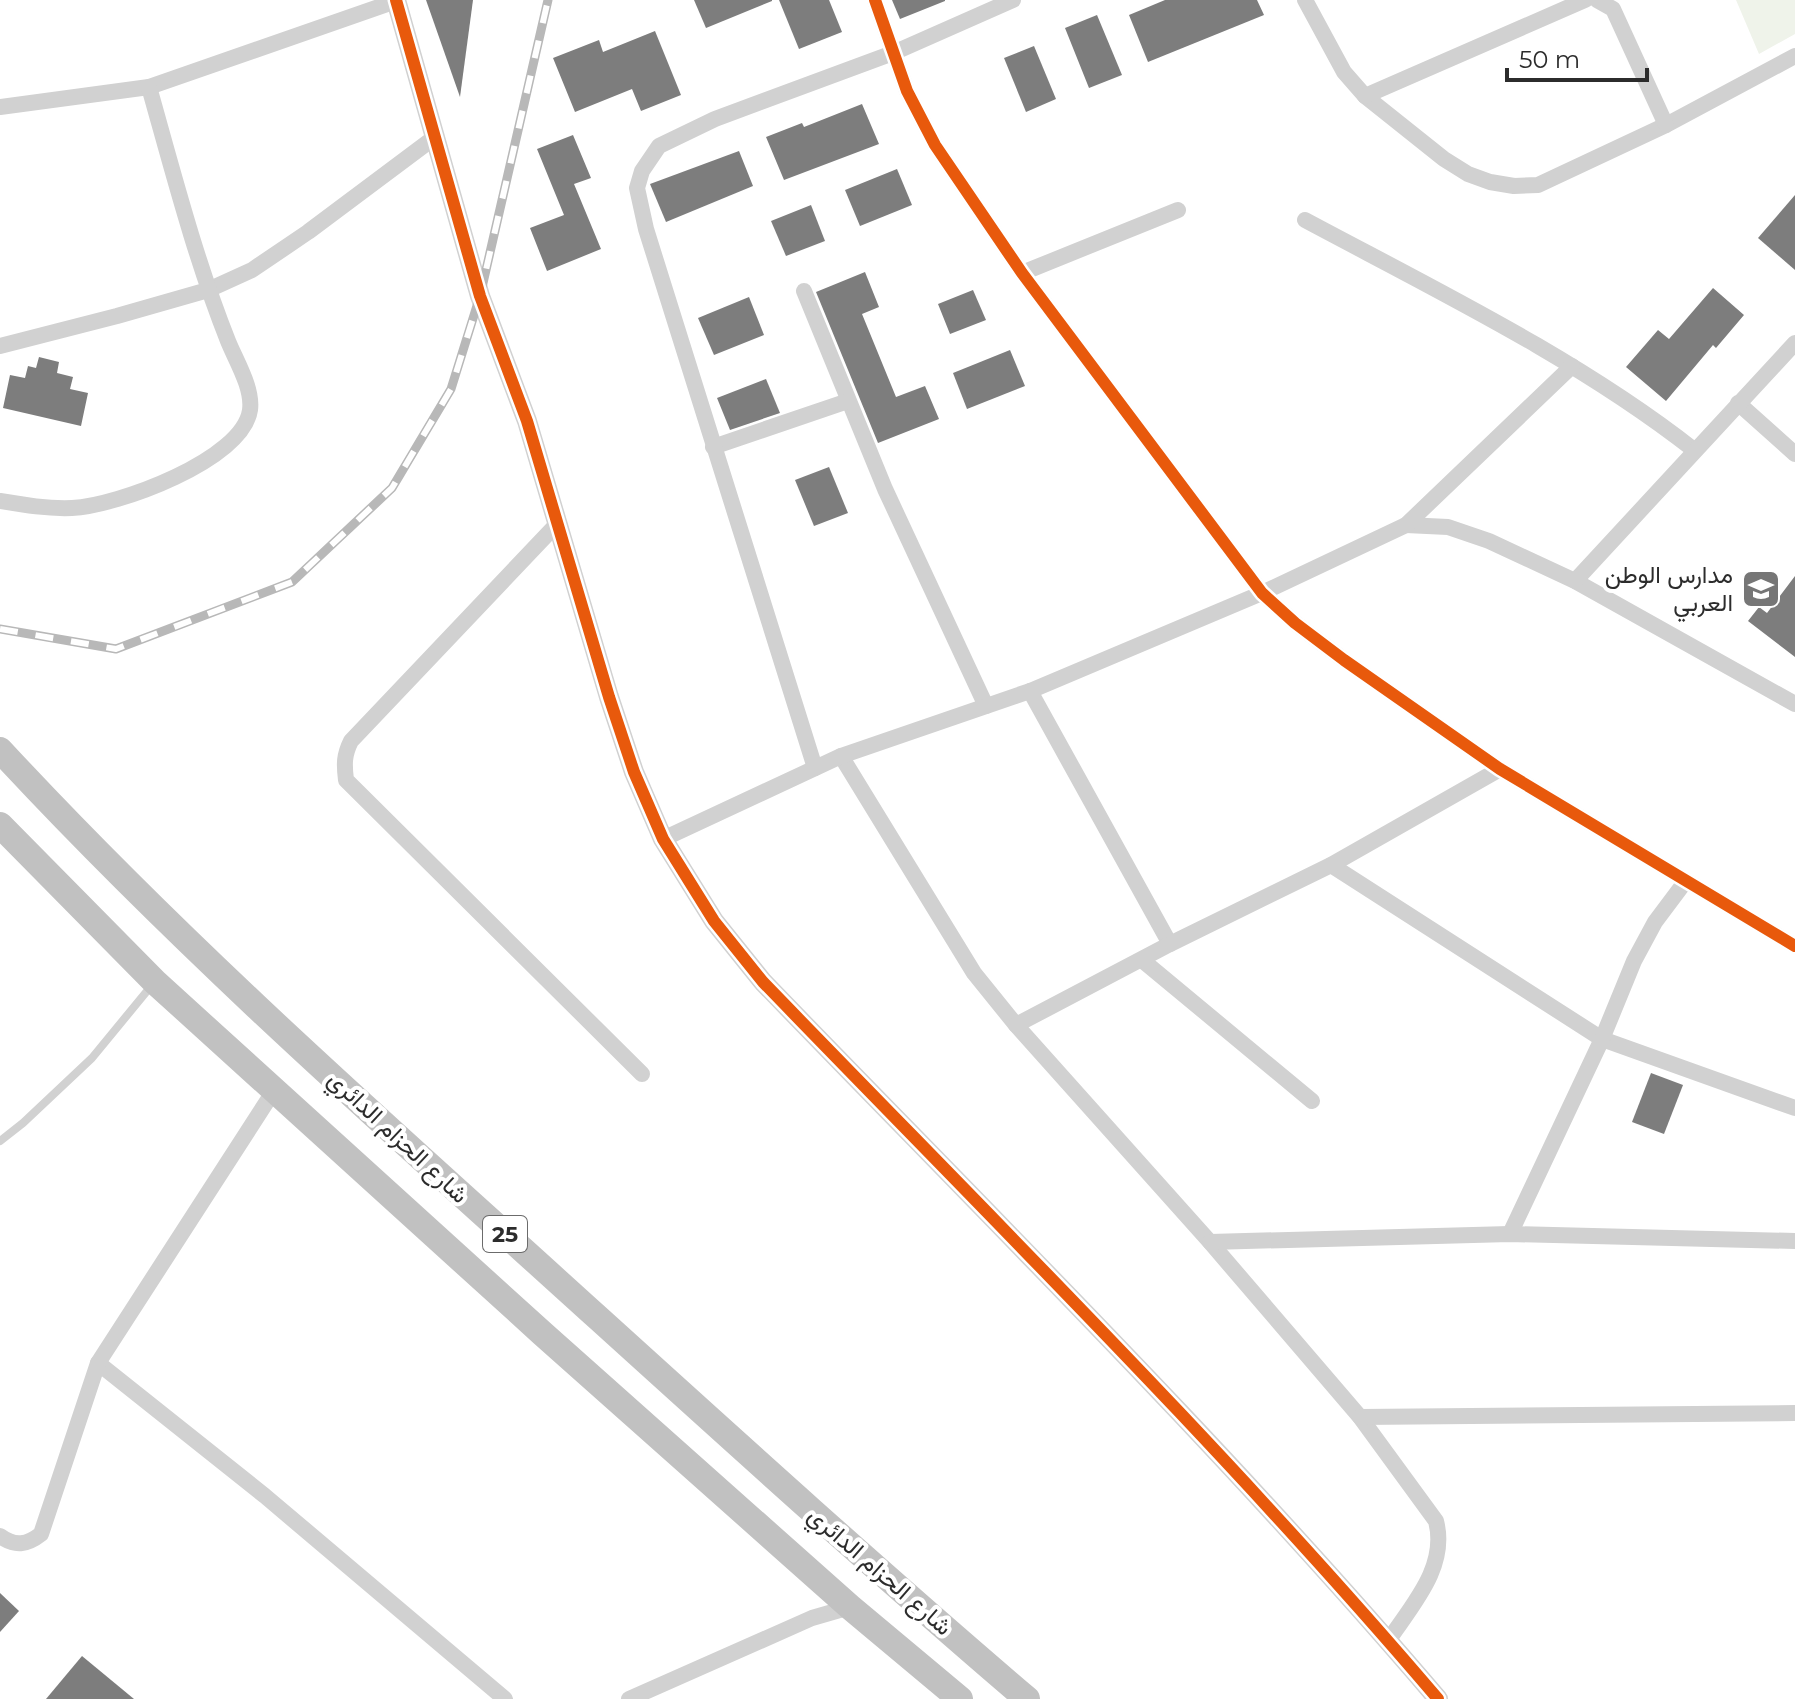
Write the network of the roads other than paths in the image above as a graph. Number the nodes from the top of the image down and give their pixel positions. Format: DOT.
graph roads {
  1 [pos="875,0"];
  2 [pos="1013,0"];
  3 [pos="1305,0"];
  4 [pos="1585,0"];
  5 [pos="1597,0"];
  6 [pos="396,1"];
  7 [pos="893,53"];
  8 [pos="1795,56"];
  9 [pos="149,87"];
  10 [pos="1365,96"];
  11 [pos="0,107"];
  12 [pos="1666,125"];
  13 [pos="435,137"];
  14 [pos="1178,210"];
  15 [pos="1305,220"];
  16 [pos="1022,273"];
  17 [pos="208,290"];
  18 [pos="804,291"];
  19 [pos="1795,343"];
  20 [pos="0,346"];
  21 [pos="1572,366"];
  22 [pos="848,401"];
  23 [pos="1738,403"];
  24 [pos="713,447"];
  25 [pos="1694,450"];
  26 [pos="1795,454"];
  27 [pos="0,501"];
  28 [pos="558,523"];
  29 [pos="1406,525"];
  30 [pos="1575,581"];
  31 [pos="1262,593"];
  32 [pos="1030,691"];
  33 [pos="1795,704"];
  34 [pos="986,706"];
  35 [pos="0,750"];
  36 [pos="841,756"];
  37 [pos="815,768"];
  38 [pos="1500,769"];
  39 [pos="0,825"];
  40 [pos="663,839"];
  41 [pos="1331,865"];
  42 [pos="1685,882"];
  43 [pos="1170,944"];
  44 [pos="1795,946"];
  45 [pos="1142,960"];
  46 [pos="155,982"];
  47 [pos="1016,1025"];
  48 [pos="1602,1039"];
  49 [pos="642,1074"];
  50 [pos="275,1089"];
  51 [pos="1312,1101"];
  52 [pos="1795,1108"];
  53 [pos="0,1141"];
  54 [pos="1510,1234"];
  55 [pos="1795,1241"];
  56 [pos="1210,1242"];
  57 [pos="98,1363"];
  58 [pos="1795,1413"];
  59 [pos="1360,1417"];
  60 [pos="0,1536"];
  61 [pos="850,1607"];
  62 [pos="1388,1641"];
  63 [pos="505,1699"];
  64 [pos="629,1699"];
  65 [pos="960,1699"];
  66 [pos="1027,1699"];
  67 [pos="1438,1699"];
  1 -- 7 [label="street"];
  2 -- 7 [label="street"];
  3 -- 10 [label="street"];
  4 -- 10 [label="street"];
  5 -- 12 [label="street"];
  6 -- 9 [label="street"];
  6 -- 13 [label="street"];
  7 -- 16 [label="street"];
  7 -- 24 [label="street"];
  8 -- 12 [label="street"];
  9 -- 11 [label="street"];
  9 -- 17 [label="street"];
  10 -- 12 [label="street"];
  13 -- 17 [label="street"];
  13 -- 28 [label="street"];
  14 -- 16 [label="street"];
  15 -- 21 [label="street"];
  16 -- 31 [label="street"];
  17 -- 20 [label="street"];
  17 -- 27 [label="street"];
  18 -- 22 [label="street"];
  19 -- 23 [label="street"];
  21 -- 25 [label="street"];
  21 -- 29 [label="street"];
  22 -- 24 [label="street"];
  22 -- 34 [label="street"];
  23 -- 25 [label="street"];
  23 -- 26 [label="street"];
  24 -- 37 [label="street"];
  25 -- 30 [label="street"];
  28 -- 40 [label="street"];
  28 -- 49 [label="street"];
  29 -- 30 [label="street"];
  29 -- 31 [label="street"];
  30 -- 33 [label="street"];
  31 -- 32 [label="street"];
  31 -- 38 [label="street"];
  32 -- 34 [label="street"];
  32 -- 43 [label="street"];
  34 -- 36 [label="street"];
  35 -- 66 [label="highway, شارع الحزام الدائري / 25"];
  36 -- 37 [label="street"];
  36 -- 47 [label="street"];
  37 -- 40 [label="street"];
  38 -- 41 [label="street"];
  38 -- 42 [label="street"];
  39 -- 46 [label="highway, شارع الحزام الدائري / 25"];
  40 -- 62 [label="street"];
  41 -- 43 [label="street"];
  41 -- 48 [label="street"];
  42 -- 44 [label="street"];
  42 -- 48 [label="street"];
  43 -- 45 [label="street"];
  45 -- 47 [label="street"];
  45 -- 51 [label="street"];
  46 -- 50 [label="highway, شارع الحزام الدائري / 25"];
  46 -- 53 [label="lane"];
  47 -- 56 [label="street"];
  48 -- 52 [label="street"];
  48 -- 54 [label="street"];
  50 -- 57 [label="street"];
  50 -- 61 [label="highway, شارع الحزام الدائري / 25"];
  54 -- 55 [label="street"];
  54 -- 56 [label="street"];
  56 -- 59 [label="street"];
  57 -- 60 [label="street"];
  57 -- 63 [label="street"];
  58 -- 59 [label="street"];
  59 -- 62 [label="street"];
  61 -- 64 [label="street"];
  61 -- 65 [label="highway, شارع الحزام الدائري / 25"];
  62 -- 67 [label="street"];
}
